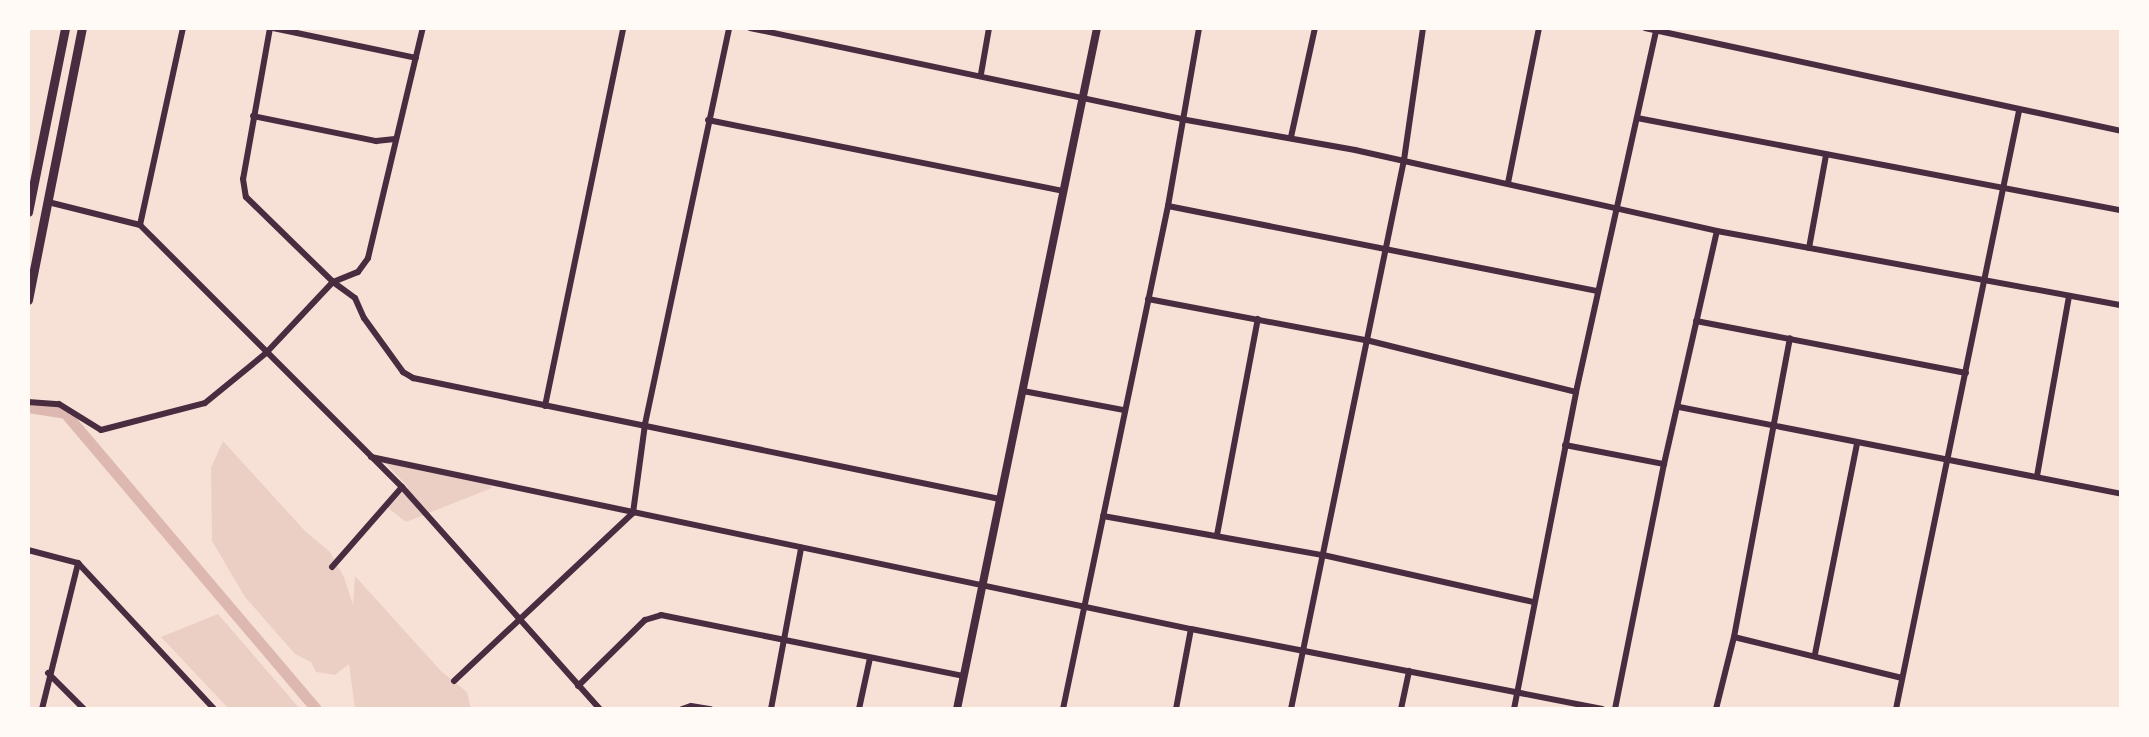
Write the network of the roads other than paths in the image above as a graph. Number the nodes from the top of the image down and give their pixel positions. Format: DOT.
graph roads {
  1 [pos="65,28"];
  2 [pos="82,28"];
  3 [pos="183,28"];
  4 [pos="272,28"];
  5 [pos="423,28"];
  6 [pos="623,28"];
  7 [pos="729,28"];
  8 [pos="750,28"];
  9 [pos="989,28"];
  10 [pos="1097,28"];
  11 [pos="1199,28"];
  12 [pos="1315,28"];
  13 [pos="1423,28"];
  14 [pos="1539,28"];
  15 [pos="1645,28"];
  16 [pos="1656,30"];
  17 [pos="416,58"];
  18 [pos="981,74"];
  19 [pos="1083,97"];
  20 [pos="2019,111"];
  21 [pos="253,116"];
  22 [pos="1637,118"];
  23 [pos="1181,119"];
  24 [pos="708,120"];
  25 [pos="2121,131"];
  26 [pos="1291,137"];
  27 [pos="395,139"];
  28 [pos="1826,155"];
  29 [pos="1404,160"];
  30 [pos="1508,183"];
  31 [pos="2004,188"];
  32 [pos="1064,191"];
  33 [pos="48,202"];
  34 [pos="1168,206"];
  35 [pos="1616,209"];
  36 [pos="2121,210"];
  37 [pos="28,212"];
  38 [pos="140,225"];
  39 [pos="1717,231"];
  40 [pos="1809,248"];
  41 [pos="1384,251"];
  42 [pos="1985,279"];
  43 [pos="333,282"];
  44 [pos="1598,291"];
  45 [pos="2069,296"];
  46 [pos="1148,299"];
  47 [pos="28,300"];
  48 [pos="2121,305"];
  49 [pos="1258,319"];
  50 [pos="1696,321"];
  51 [pos="1790,338"];
  52 [pos="1366,340"];
  53 [pos="266,353"];
  54 [pos="1966,373"];
  55 [pos="1023,391"];
  56 [pos="1576,392"];
  57 [pos="28,402"];
  58 [pos="545,406"];
  59 [pos="1679,407"];
  60 [pos="1124,410"];
  61 [pos="645,424"];
  62 [pos="1772,425"];
  63 [pos="1857,443"];
  64 [pos="1565,445"];
  65 [pos="371,457"];
  66 [pos="1949,458"];
  67 [pos="1664,464"];
  68 [pos="2037,476"];
  69 [pos="402,487"];
  70 [pos="2121,494"];
  71 [pos="1000,499"];
  72 [pos="633,513"];
  73 [pos="1103,516"];
  74 [pos="1217,535"];
  75 [pos="801,548"];
  76 [pos="28,550"];
  77 [pos="1323,555"];
  78 [pos="78,563"];
  79 [pos="332,567"];
  80 [pos="983,584"];
  81 [pos="1534,602"];
  82 [pos="1084,606"];
  83 [pos="520,618"];
  84 [pos="1191,629"];
  85 [pos="1734,637"];
  86 [pos="783,639"];
  87 [pos="1302,649"];
  88 [pos="1815,654"];
  89 [pos="870,658"];
  90 [pos="1409,671"];
  91 [pos="48,673"];
  92 [pos="963,676"];
  93 [pos="1902,678"];
  94 [pos="454,681"];
  95 [pos="578,686"];
  96 [pos="1517,695"];
  97 [pos="42,709"];
  98 [pos="84,709"];
  99 [pos="214,709"];
  100 [pos="600,709"];
  101 [pos="682,709"];
  102 [pos="711,709"];
  103 [pos="771,709"];
  104 [pos="859,709"];
  105 [pos="957,709"];
  106 [pos="1063,709"];
  107 [pos="1176,709"];
  108 [pos="1291,709"];
  109 [pos="1401,709"];
  110 [pos="1514,709"];
  111 [pos="1602,709"];
  112 [pos="1615,709"];
  113 [pos="1716,709"];
  114 [pos="1896,709"];
  1 -- 37 [label="main road"];
  2 -- 33 [label="main road"];
  3 -- 38 [label="street"];
  4 -- 17 [label="street"];
  4 -- 21 [label="street"];
  5 -- 17 [label="street"];
  6 -- 58 [label="street"];
  7 -- 24 [label="street"];
  8 -- 18 [label="street"];
  9 -- 18 [label="street"];
  10 -- 19 [label="street"];
  11 -- 23 [label="street"];
  12 -- 26 [label="street"];
  13 -- 29 [label="street"];
  14 -- 30 [label="street"];
  15 -- 16 [label="street"];
  16 -- 20 [label="street"];
  16 -- 22 [label="street"];
  17 -- 27 [label="street"];
  18 -- 19 [label="street"];
  19 -- 23 [label="street"];
  19 -- 32 [label="street"];
  20 -- 25 [label="street"];
  20 -- 31 [label="street"];
  21 -- 27 [label="street"];
  21 -- 43 [label="street"];
  22 -- 28 [label="street"];
  22 -- 35 [label="street"];
  23 -- 26 [label="street"];
  23 -- 34 [label="street"];
  24 -- 32 [label="street"];
  24 -- 61 [label="street"];
  26 -- 29 [label="street"];
  27 -- 43 [label="street"];
  28 -- 31 [label="street"];
  28 -- 40 [label="street"];
  29 -- 30 [label="street"];
  29 -- 41 [label="street"];
  30 -- 35 [label="street"];
  31 -- 36 [label="street"];
  31 -- 42 [label="street"];
  32 -- 55 [label="street"];
  33 -- 38 [label="street"];
  33 -- 47 [label="main road"];
  34 -- 41 [label="street"];
  34 -- 46 [label="street"];
  35 -- 39 [label="street"];
  35 -- 44 [label="street"];
  38 -- 53 [label="street"];
  39 -- 40 [label="street"];
  39 -- 50 [label="street"];
  40 -- 42 [label="street"];
  41 -- 44 [label="street"];
  41 -- 52 [label="street"];
  42 -- 45 [label="street"];
  42 -- 54 [label="street"];
  43 -- 53 [label="street"];
  43 -- 58 [label="street"];
  44 -- 56 [label="street"];
  45 -- 48 [label="street"];
  45 -- 68 [label="street"];
  46 -- 49 [label="street"];
  46 -- 60 [label="street"];
  49 -- 52 [label="street"];
  49 -- 74 [label="street"];
  50 -- 51 [label="street"];
  50 -- 59 [label="street"];
  51 -- 54 [label="street"];
  51 -- 62 [label="street"];
  52 -- 56 [label="street"];
  52 -- 77 [label="street"];
  53 -- 57 [label="street"];
  53 -- 65 [label="street"];
  54 -- 66 [label="street"];
  55 -- 60 [label="street"];
  55 -- 71 [label="street"];
  56 -- 64 [label="street"];
  58 -- 61 [label="street"];
  59 -- 62 [label="street"];
  59 -- 67 [label="street"];
  60 -- 73 [label="street"];
  61 -- 71 [label="street"];
  61 -- 72 [label="street"];
  62 -- 63 [label="street"];
  62 -- 85 [label="street"];
  63 -- 66 [label="street"];
  63 -- 88 [label="street"];
  64 -- 67 [label="street"];
  64 -- 81 [label="street"];
  65 -- 69 [label="street"];
  65 -- 72 [label="street"];
  66 -- 68 [label="street"];
  66 -- 93 [label="street"];
  67 -- 112 [label="street"];
  68 -- 70 [label="street"];
  69 -- 79 [label="street"];
  69 -- 83 [label="street"];
  71 -- 80 [label="street"];
  72 -- 75 [label="street"];
  72 -- 83 [label="street"];
  73 -- 74 [label="street"];
  73 -- 82 [label="street"];
  74 -- 77 [label="street"];
  75 -- 80 [label="street"];
  75 -- 86 [label="street"];
  76 -- 78 [label="street"];
  77 -- 81 [label="street"];
  77 -- 87 [label="street"];
  78 -- 91 [label="street"];
  78 -- 99 [label="street"];
  80 -- 82 [label="street"];
  80 -- 92 [label="street"];
  81 -- 96 [label="street"];
  82 -- 84 [label="street"];
  82 -- 106 [label="street"];
  83 -- 94 [label="street"];
  83 -- 95 [label="street"];
  84 -- 87 [label="street"];
  84 -- 107 [label="street"];
  85 -- 88 [label="street"];
  85 -- 113 [label="street"];
  86 -- 89 [label="street"];
  86 -- 95 [label="street"];
  86 -- 103 [label="street"];
  87 -- 90 [label="street"];
  87 -- 108 [label="street"];
  88 -- 93 [label="street"];
  89 -- 92 [label="street"];
  89 -- 104 [label="street"];
  90 -- 96 [label="street"];
  90 -- 109 [label="street"];
  91 -- 97 [label="street"];
  91 -- 98 [label="street"];
  92 -- 105 [label="street"];
  93 -- 114 [label="street"];
  95 -- 100 [label="street"];
  96 -- 110 [label="street"];
  96 -- 111 [label="street"];
  101 -- 102 [label="street"];
}
